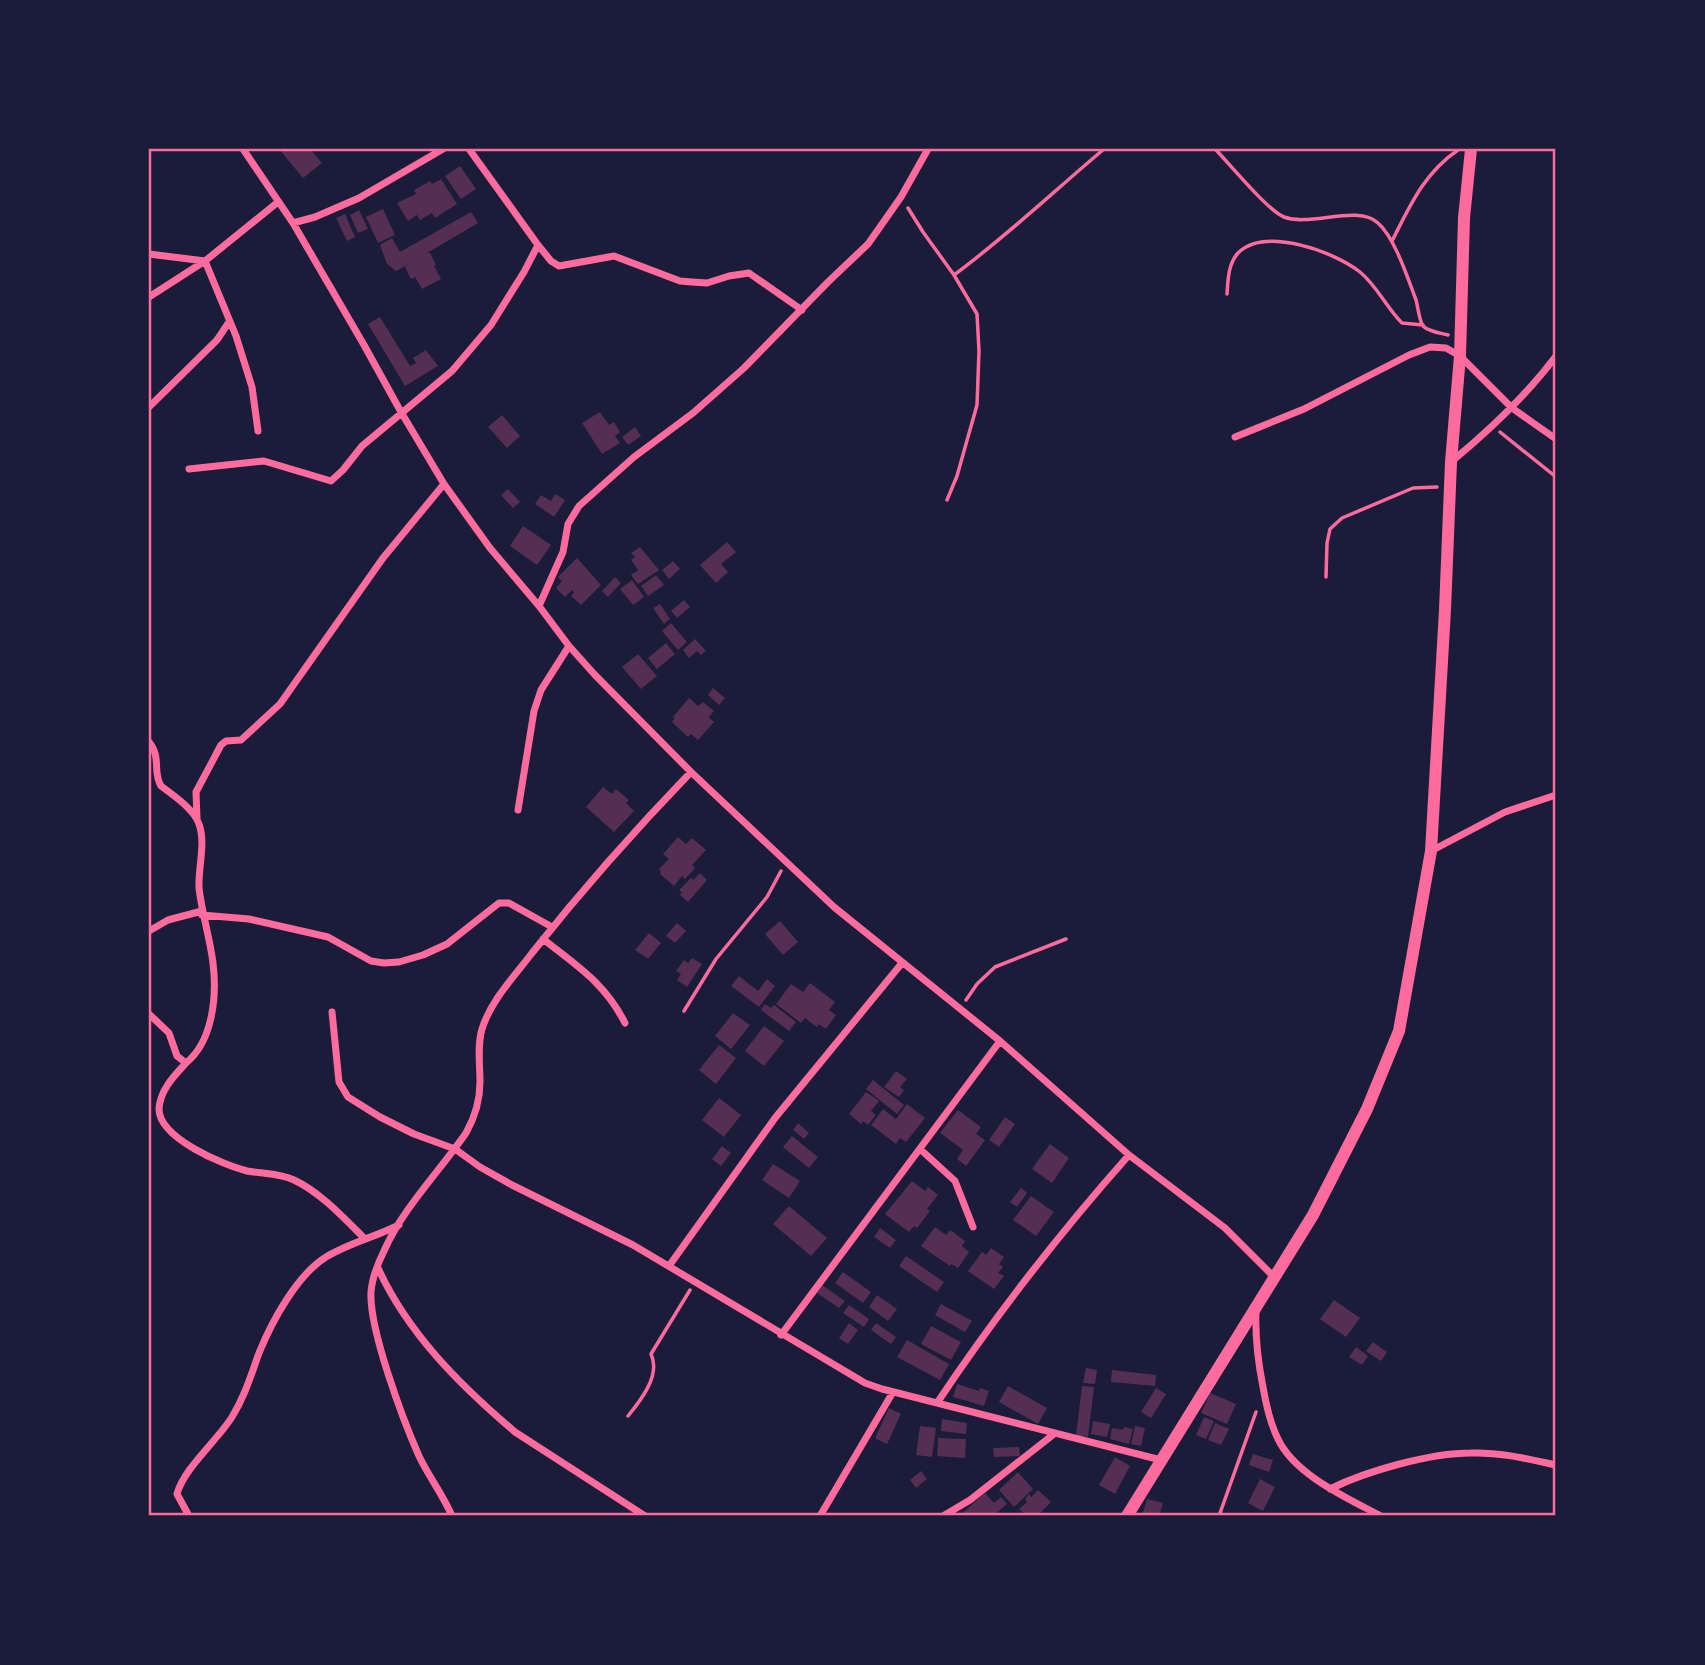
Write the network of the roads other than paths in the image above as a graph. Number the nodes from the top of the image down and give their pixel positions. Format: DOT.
graph roads {
  1 [pos="243,149"];
  2 [pos="443,149"];
  3 [pos="469,149"];
  4 [pos="928,149"];
  5 [pos="1471,149"];
  6 [pos="278,202"];
  7 [pos="293,223"];
  8 [pos="538,246"];
  9 [pos="149,254"];
  10 [pos="205,261"];
  11 [pos="149,296"];
  12 [pos="802,310"];
  13 [pos="229,322"];
  14 [pos="1460,356"];
  15 [pos="1556,356"];
  16 [pos="149,407"];
  17 [pos="1512,408"];
  18 [pos="401,412"];
  19 [pos="258,431"];
  20 [pos="1235,437"];
  21 [pos="1556,439"];
  22 [pos="1451,462"];
  23 [pos="189,469"];
  24 [pos="444,484"];
  25 [pos="539,606"];
  26 [pos="569,646"];
  27 [pos="149,742"];
  28 [pos="691,772"];
  29 [pos="1556,795"];
  30 [pos="518,810"];
  31 [pos="198,819"];
  32 [pos="1431,851"];
  33 [pos="202,913"];
  34 [pos="552,927"];
  35 [pos="149,931"];
  36 [pos="543,939"];
  37 [pos="902,963"];
  38 [pos="332,1012"];
  39 [pos="149,1014"];
  40 [pos="625,1023"];
  41 [pos="1000,1041"];
  42 [pos="186,1063"];
  43 [pos="455,1149"];
  44 [pos="920,1149"];
  45 [pos="1129,1155"];
  46 [pos="400,1224"];
  47 [pos="973,1227"];
  48 [pos="364,1238"];
  49 [pos="669,1266"];
  50 [pos="377,1267"];
  51 [pos="1273,1277"];
  52 [pos="1256,1311"];
  53 [pos="781,1335"];
  54 [pos="893,1392"];
  55 [pos="937,1403"];
  56 [pos="1054,1434"];
  57 [pos="1161,1460"];
  58 [pos="1556,1465"];
  59 [pos="1330,1489"];
  60 [pos="189,1516"];
  61 [pos="452,1516"];
  62 [pos="645,1516"];
  63 [pos="820,1516"];
  64 [pos="943,1516"];
  65 [pos="1127,1516"];
  66 [pos="1381,1516"];
  1 -- 6 [label="street"];
  2 -- 7 [label="street"];
  3 -- 8 [label="street"];
  4 -- 12 [label="street"];
  5 -- 14 [label="street"];
  6 -- 7 [label="street"];
  6 -- 10 [label="street"];
  7 -- 18 [label="street"];
  8 -- 12 [label="street"];
  8 -- 18 [label="street"];
  9 -- 10 [label="street"];
  10 -- 11 [label="street"];
  10 -- 13 [label="street"];
  12 -- 25 [label="street"];
  13 -- 16 [label="street"];
  13 -- 19 [label="street"];
  14 -- 17 [label="street"];
  14 -- 20 [label="street"];
  14 -- 22 [label="street"];
  15 -- 17 [label="street"];
  17 -- 21 [label="street"];
  17 -- 22 [label="street"];
  18 -- 23 [label="street"];
  18 -- 24 [label="street"];
  22 -- 32 [label="street"];
  24 -- 25 [label="street"];
  24 -- 31 [label="street"];
  25 -- 26 [label="street"];
  26 -- 28 [label="street"];
  26 -- 30 [label="street"];
  27 -- 31 [label="street"];
  28 -- 34 [label="street"];
  28 -- 37 [label="street"];
  29 -- 32 [label="street"];
  31 -- 33 [label="street"];
  32 -- 51 [label="street"];
  33 -- 34 [label="street"];
  33 -- 35 [label="street"];
  33 -- 42 [label="street"];
  34 -- 36 [label="street"];
  36 -- 40 [label="street"];
  36 -- 43 [label="street"];
  37 -- 41 [label="street"];
  37 -- 49 [label="street"];
  38 -- 43 [label="street"];
  39 -- 42 [label="street"];
  41 -- 44 [label="street"];
  41 -- 45 [label="street"];
  42 -- 48 [label="street"];
  43 -- 46 [label="street"];
  43 -- 49 [label="street"];
  44 -- 47 [label="street"];
  44 -- 53 [label="street"];
  45 -- 51 [label="street"];
  45 -- 55 [label="street"];
  46 -- 48 [label="street"];
  46 -- 50 [label="street"];
  48 -- 60 [label="street"];
  49 -- 53 [label="street"];
  50 -- 61 [label="street"];
  50 -- 62 [label="street"];
  51 -- 52 [label="street"];
  52 -- 57 [label="street"];
  52 -- 59 [label="street"];
  53 -- 54 [label="street"];
  54 -- 55 [label="street"];
  54 -- 63 [label="street"];
  55 -- 56 [label="street"];
  56 -- 57 [label="street"];
  56 -- 64 [label="street"];
  57 -- 65 [label="street"];
  58 -- 59 [label="street"];
  59 -- 66 [label="street"];
}
